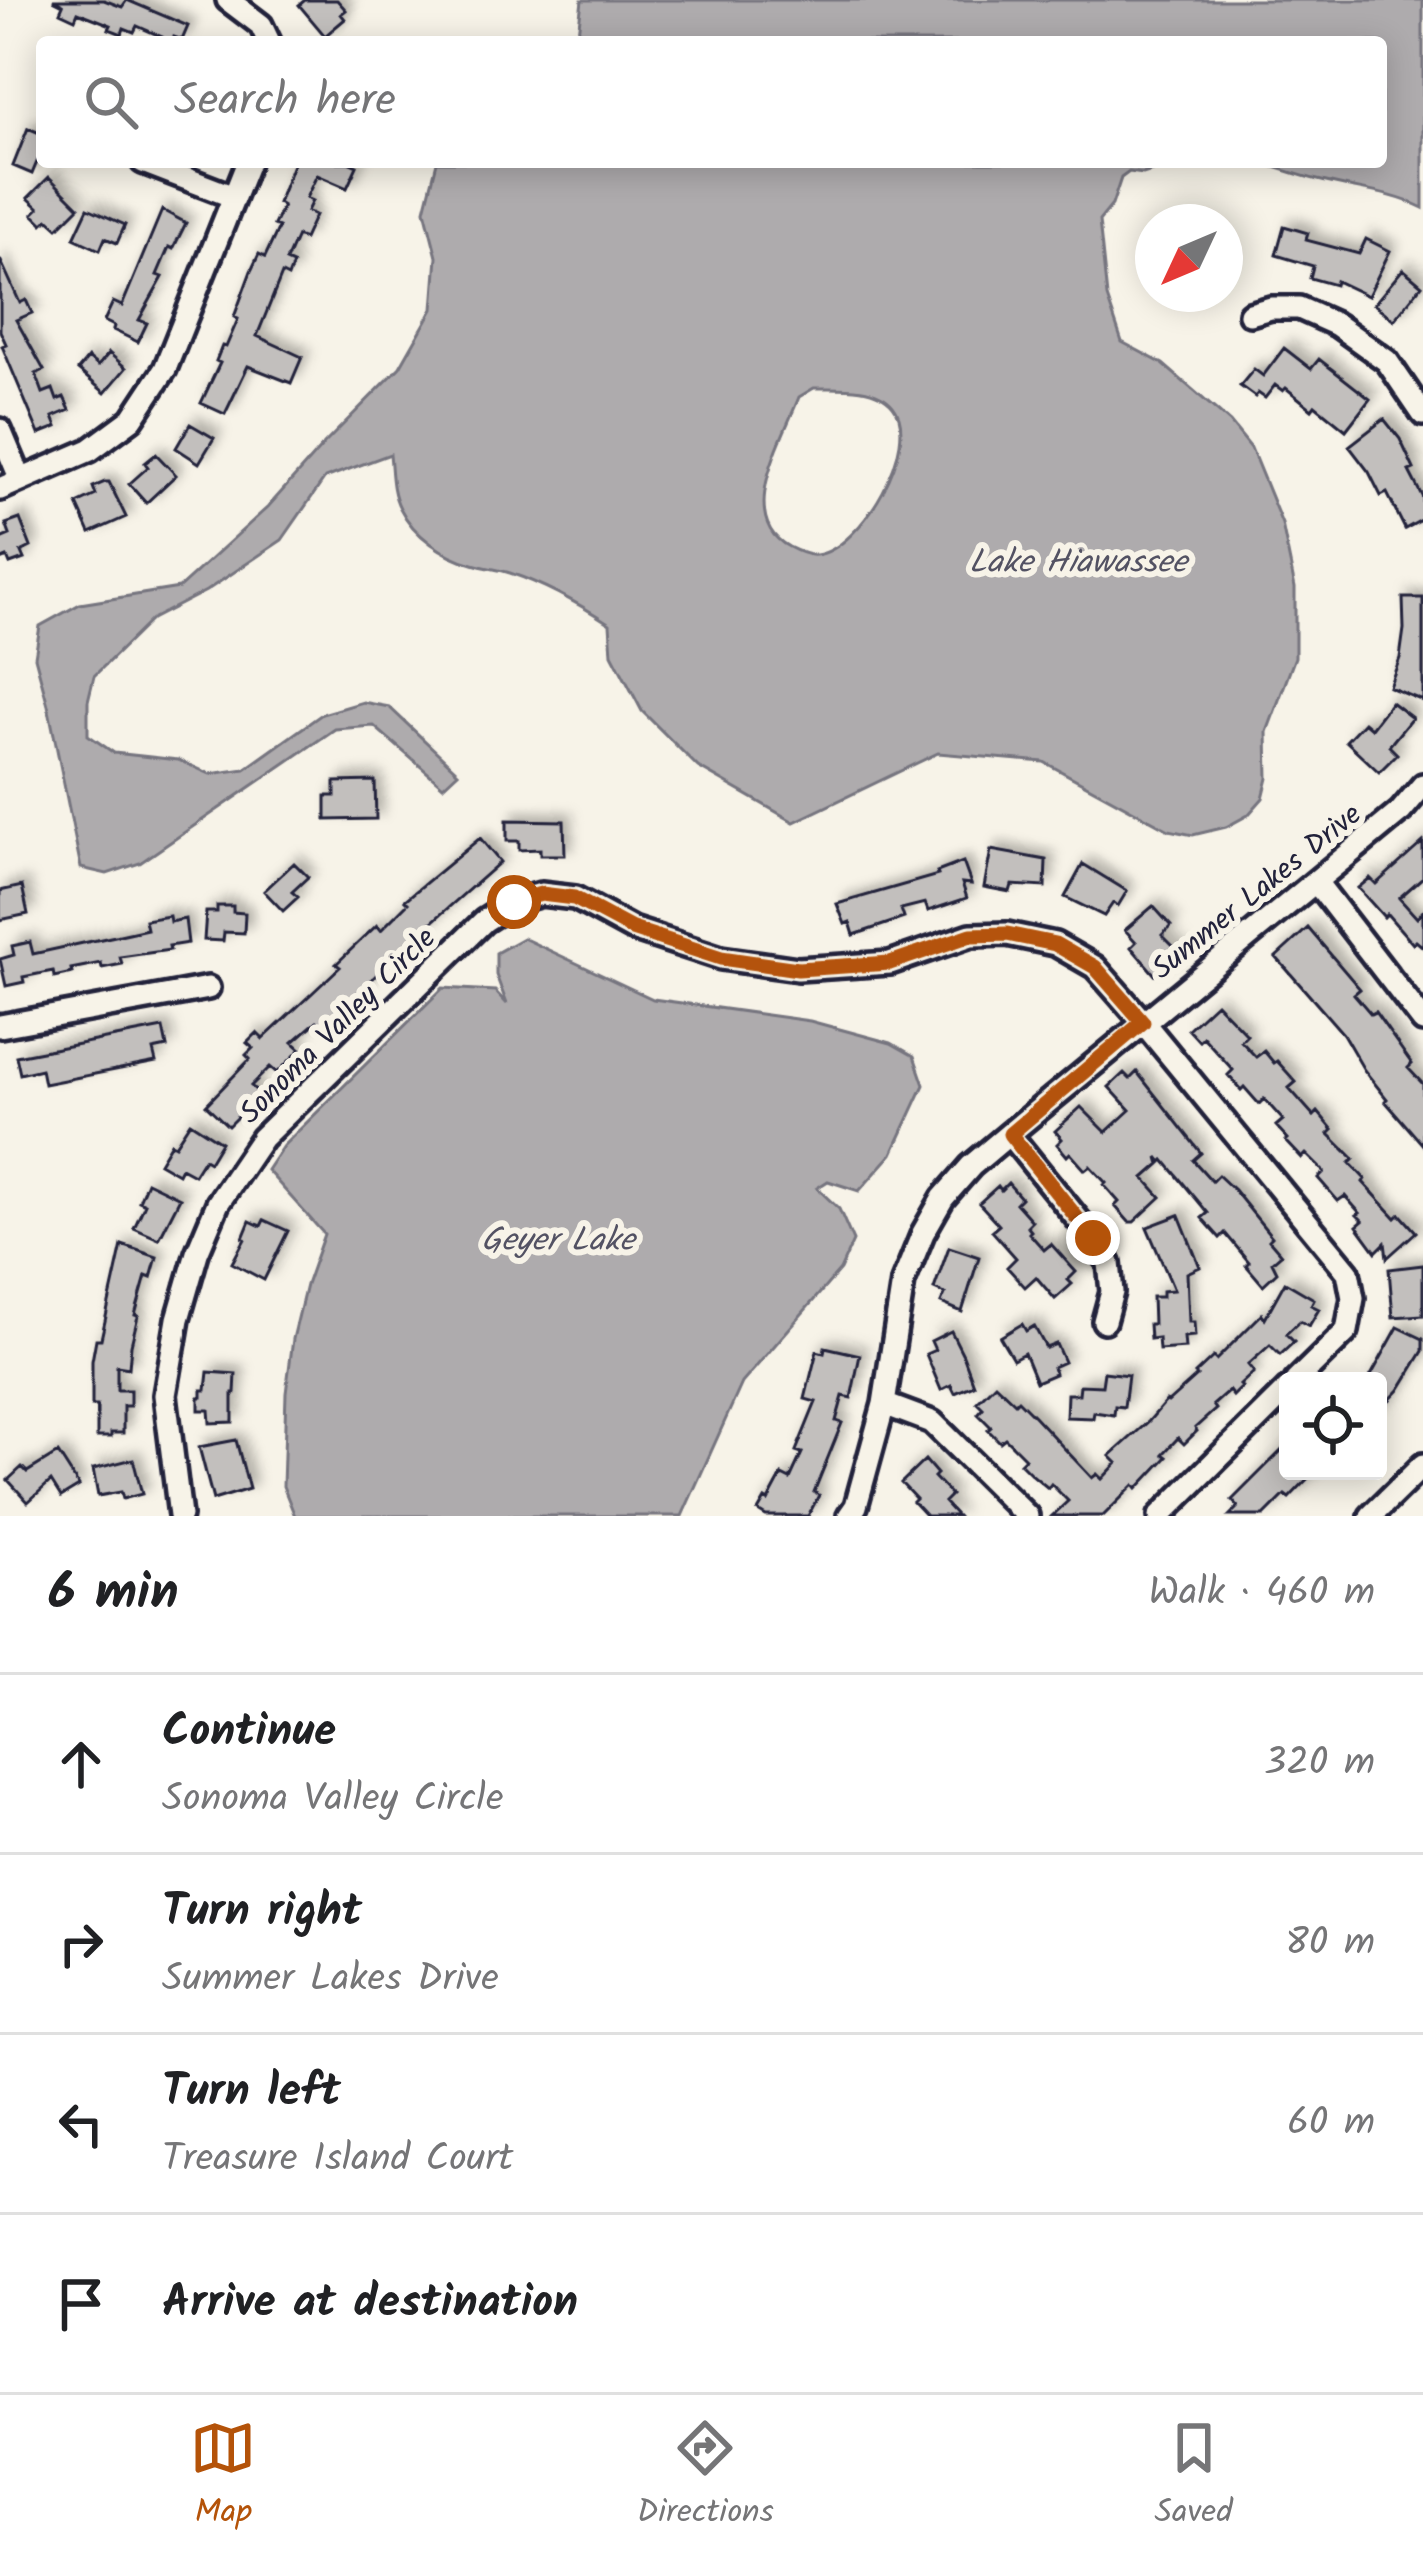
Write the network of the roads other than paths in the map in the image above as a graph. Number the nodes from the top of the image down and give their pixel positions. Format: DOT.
graph roads {
  1 [pos="228,0"];
  2 [pos="266,36"];
  3 [pos="159,168"];
  4 [pos="246,168"];
  5 [pos="234,197"];
  6 [pos="1250,314"];
  7 [pos="1423,414"];
  8 [pos="0,430"];
  9 [pos="10,484"];
  10 [pos="1423,785"];
  11 [pos="1316,882"];
  12 [pos="208,988"];
  13 [pos="1423,1021"];
  14 [pos="1143,1022"];
  15 [pos="0,1026"];
  16 [pos="1010,1134"];
  17 [pos="1104,1321"];
  18 [pos="1305,1372"];
  19 [pos="1279,1398"];
  20 [pos="884,1404"];
  21 [pos="1423,1465"];
  22 [pos="180,1516"];
  23 [pos="849,1516"];
  24 [pos="1027,1516"];
  25 [pos="1160,1516"];
  26 [pos="1371,1516"];
  1 -- 2 [label="street"];
  3 -- 5 [label="street"];
  4 -- 5 [label="street"];
  5 -- 9 [label="street"];
  6 -- 7 [label="street"];
  8 -- 9 [label="street"];
  10 -- 11 [label="street, Summer Lakes Drive"];
  11 -- 13 [label="street"];
  11 -- 14 [label="street, Summer Lakes Drive"];
  12 -- 15 [label="street"];
  14 -- 16 [label="street, Summer Lakes Drive"];
  14 -- 18 [label="street, Sonoma Valley Circle"];
  14 -- 22 [label="street, Sonoma Valley Circle"];
  16 -- 17 [label="street"];
  16 -- 20 [label="street, Summer Lakes Drive"];
  19 -- 25 [label="street"];
  20 -- 23 [label="street, Summer Lakes Drive"];
  20 -- 24 [label="street"];
  21 -- 26 [label="street"];
}
